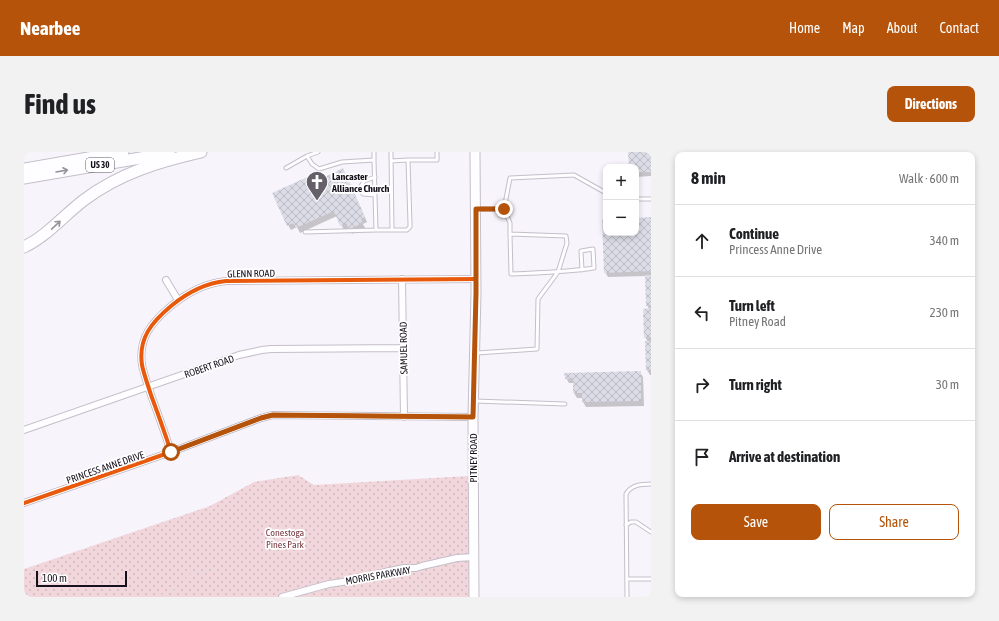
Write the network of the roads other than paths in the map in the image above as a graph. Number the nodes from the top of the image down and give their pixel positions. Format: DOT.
graph roads {
  1 [pos="123,152"];
  2 [pos="176,152"];
  3 [pos="201,152"];
  4 [pos="318,152"];
  5 [pos="374,152"];
  6 [pos="391,152"];
  7 [pos="437,152"];
  8 [pos="475,152"];
  9 [pos="307,156"];
  10 [pos="374,160"];
  11 [pos="408,160"];
  12 [pos="391,161"];
  13 [pos="27,168"];
  14 [pos="286,168"];
  15 [pos="375,177"];
  16 [pos="24,178"];
  17 [pos="603,191"];
  18 [pos="375,195"];
  19 [pos="639,199"];
  20 [pos="651,199"];
  21 [pos="476,209"];
  22 [pos="504,209"];
  23 [pos="376,230"];
  24 [pos="392,230"];
  25 [pos="304,232"];
  26 [pos="510,234"];
  27 [pos="24,247"];
  28 [pos="582,270"];
  29 [pos="558,272"];
  30 [pos="402,279"];
  31 [pos="476,279"];
  32 [pos="166,280"];
  33 [pos="178,300"];
  34 [pos="403,348"];
  35 [pos="475,353"];
  36 [pos="149,387"];
  37 [pos="474,401"];
  38 [pos="565,404"];
  39 [pos="404,417"];
  40 [pos="473,417"];
  41 [pos="24,430"];
  42 [pos="171,452"];
  43 [pos="651,484"];
  44 [pos="24,503"];
  45 [pos="626,525"];
  46 [pos="651,532"];
  47 [pos="474,557"];
  48 [pos="627,579"];
  49 [pos="651,579"];
  50 [pos="282,597"];
  51 [pos="474,597"];
  52 [pos="627,597"];
  1 -- 13 [label="highway, US 30"];
  16 -- 2 [label="highway, US 30, one-way"];
  27 -- 3 [label="highway, one-way"];
  4 -- 9 [label="lane"];
  5 -- 10 [label="lane"];
  6 -- 12 [label="lane"];
  7 -- 11 [label="lane"];
  8 -- 21 [label="main road, PITNEY ROAD"];
  9 -- 10 [label="lane"];
  9 -- 14 [label="lane"];
  10 -- 15 [label="lane"];
  11 -- 12 [label="lane"];
  11 -- 24 [label="lane"];
  12 -- 24 [label="lane"];
  15 -- 18 [label="lane"];
  15 -- 18 [label="lane"];
  17 -- 22 [label="lane"];
  18 -- 23 [label="lane"];
  19 -- 20 [label="lane"];
  21 -- 22 [label="lane"];
  21 -- 31 [label="main road, PITNEY ROAD"];
  22 -- 26 [label="lane"];
  23 -- 24 [label="lane"];
  23 -- 25 [label="lane"];
  26 -- 29 [label="lane"];
  26 -- 29 [label="lane"];
  28 -- 28 [label="lane"];
  28 -- 29 [label="lane"];
  29 -- 35 [label="lane"];
  30 -- 31 [label="street, GLENN ROAD"];
  30 -- 33 [label="street, GLENN ROAD"];
  30 -- 34 [label="street, SAMUEL ROAD"];
  31 -- 35 [label="main road, PITNEY ROAD"];
  32 -- 33 [label="street"];
  33 -- 36 [label="street, GLENN ROAD"];
  34 -- 36 [label="street, ROBERT ROAD"];
  34 -- 39 [label="street, SAMUEL ROAD"];
  35 -- 37 [label="main road, PITNEY ROAD"];
  36 -- 41 [label="street, ROBERT ROAD"];
  36 -- 42 [label="street, GLENN ROAD"];
  37 -- 38 [label="lane"];
  37 -- 40 [label="main road, PITNEY ROAD"];
  39 -- 40 [label="street, PRINCESS ANNE DRIVE"];
  39 -- 42 [label="street, PRINCESS ANNE DRIVE"];
  40 -- 47 [label="main road, PITNEY ROAD"];
  42 -- 44 [label="street, PRINCESS ANNE DRIVE"];
  43 -- 45 [label="lane"];
  45 -- 46 [label="lane"];
  45 -- 48 [label="lane"];
  47 -- 50 [label="street, MORRIS PARKWAY"];
  47 -- 51 [label="main road, PITNEY ROAD"];
  48 -- 49 [label="lane"];
  48 -- 52 [label="lane"];
}
